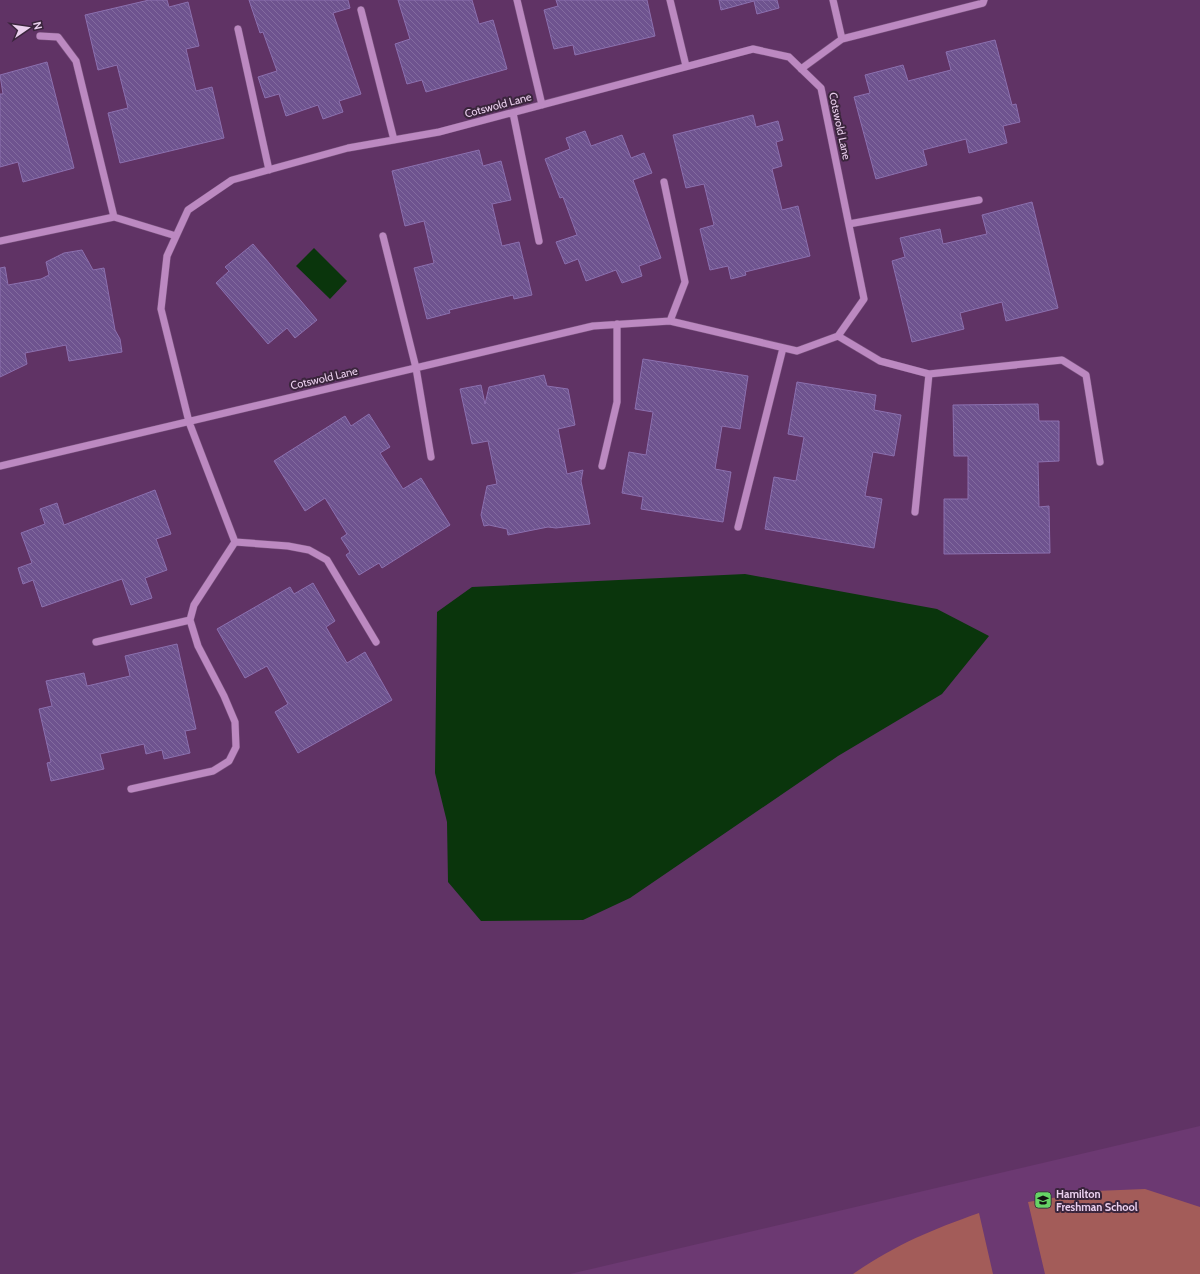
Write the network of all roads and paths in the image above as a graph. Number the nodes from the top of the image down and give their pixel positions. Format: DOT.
graph roads {
  1 [pos="517,0"];
  2 [pos="670,0"];
  3 [pos="833,0"];
  4 [pos="984,0"];
  5 [pos="361,10"];
  6 [pos="238,29"];
  7 [pos="40,36"];
  8 [pos="842,39"];
  9 [pos="686,66"];
  10 [pos="801,68"];
  11 [pos="542,105"];
  12 [pos="513,112"];
  13 [pos="394,140"];
  14 [pos="269,170"];
  15 [pos="664,182"];
  16 [pos="979,200"];
  17 [pos="114,217"];
  18 [pos="849,224"];
  19 [pos="176,236"];
  20 [pos="383,236"];
  21 [pos="0,241"];
  22 [pos="539,241"];
  23 [pos="670,321"];
  24 [pos="617,324"];
  25 [pos="838,336"];
  26 [pos="782,348"];
  27 [pos="416,368"];
  28 [pos="929,374"];
  29 [pos="189,422"];
  30 [pos="431,458"];
  31 [pos="1100,462"];
  32 [pos="0,466"];
  33 [pos="602,466"];
  34 [pos="915,512"];
  35 [pos="738,527"];
  36 [pos="235,542"];
  37 [pos="190,620"];
  38 [pos="96,642"];
  39 [pos="376,642"];
  40 [pos="131,789"];
  1 -- 11 [label="street"];
  2 -- 9 [label="street"];
  3 -- 8 [label="street"];
  4 -- 8 [label="street"];
  5 -- 13 [label="street"];
  6 -- 14 [label="street"];
  7 -- 17 [label="street"];
  8 -- 10 [label="street"];
  9 -- 10 [label="street, Cotswold Lane"];
  9 -- 11 [label="street, Cotswold Lane"];
  10 -- 18 [label="street, Cotswold Lane"];
  11 -- 12 [label="street, Cotswold Lane"];
  12 -- 13 [label="street, Cotswold Lane"];
  12 -- 22 [label="street"];
  13 -- 14 [label="street, Cotswold Lane"];
  14 -- 19 [label="street, Cotswold Lane"];
  15 -- 23 [label="street"];
  16 -- 18 [label="street"];
  17 -- 19 [label="street"];
  17 -- 21 [label="street"];
  18 -- 25 [label="street, Cotswold Lane"];
  19 -- 29 [label="street, Cotswold Lane"];
  20 -- 27 [label="street"];
  23 -- 24 [label="street, Cotswold Lane"];
  23 -- 26 [label="street, Cotswold Lane"];
  24 -- 27 [label="street, Cotswold Lane"];
  24 -- 33 [label="street"];
  25 -- 26 [label="street, Cotswold Lane"];
  25 -- 28 [label="street"];
  26 -- 35 [label="street"];
  27 -- 29 [label="street, Cotswold Lane"];
  27 -- 30 [label="street"];
  28 -- 31 [label="street"];
  28 -- 34 [label="street"];
  29 -- 32 [label="street, Cotswold Lane"];
  29 -- 36 [label="street"];
  36 -- 37 [label="street"];
  36 -- 39 [label="street"];
  37 -- 38 [label="street"];
  37 -- 40 [label="street"];
}
